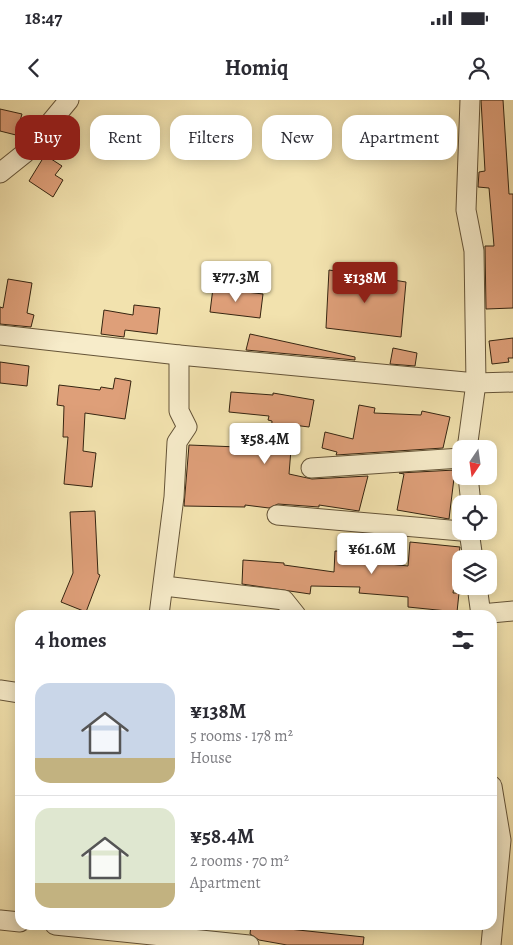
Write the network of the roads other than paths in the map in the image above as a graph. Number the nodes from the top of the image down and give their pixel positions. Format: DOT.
graph roads {
  1 [pos="69,100"];
  2 [pos="470,100"];
  3 [pos="0,173"];
  4 [pos="0,335"];
  5 [pos="179,355"];
  6 [pos="476,382"];
  7 [pos="513,382"];
  8 [pos="468,440"];
  9 [pos="452,459"];
  10 [pos="310,468"];
  11 [pos="277,515"];
  12 [pos="452,529"];
  13 [pos="164,586"];
  14 [pos="478,595"];
  15 [pos="160,610"];
  16 [pos="292,610"];
  17 [pos="480,610"];
  18 [pos="513,612"];
  19 [pos="497,614"];
  20 [pos="0,690"];
  21 [pos="15,692"];
  22 [pos="497,816"];
  23 [pos="497,882"];
  24 [pos="0,920"];
  25 [pos="15,922"];
  26 [pos="145,930"];
  27 [pos="492,930"];
  28 [pos="249,945"];
  29 [pos="491,945"];
  1 -- 3 [label="street"];
  2 -- 6 [label="street"];
  4 -- 5 [label="street"];
  5 -- 6 [label="street"];
  5 -- 13 [label="street"];
  6 -- 7 [label="street"];
  6 -- 8 [label="street"];
  9 -- 10 [label="street"];
  11 -- 12 [label="street"];
  13 -- 15 [label="street"];
  13 -- 16 [label="street"];
  14 -- 17 [label="street"];
  18 -- 19 [label="street"];
  20 -- 21 [label="street"];
  22 -- 23 [label="street"];
  24 -- 25 [label="street"];
  26 -- 28 [label="street"];
  27 -- 29 [label="street"];
}
